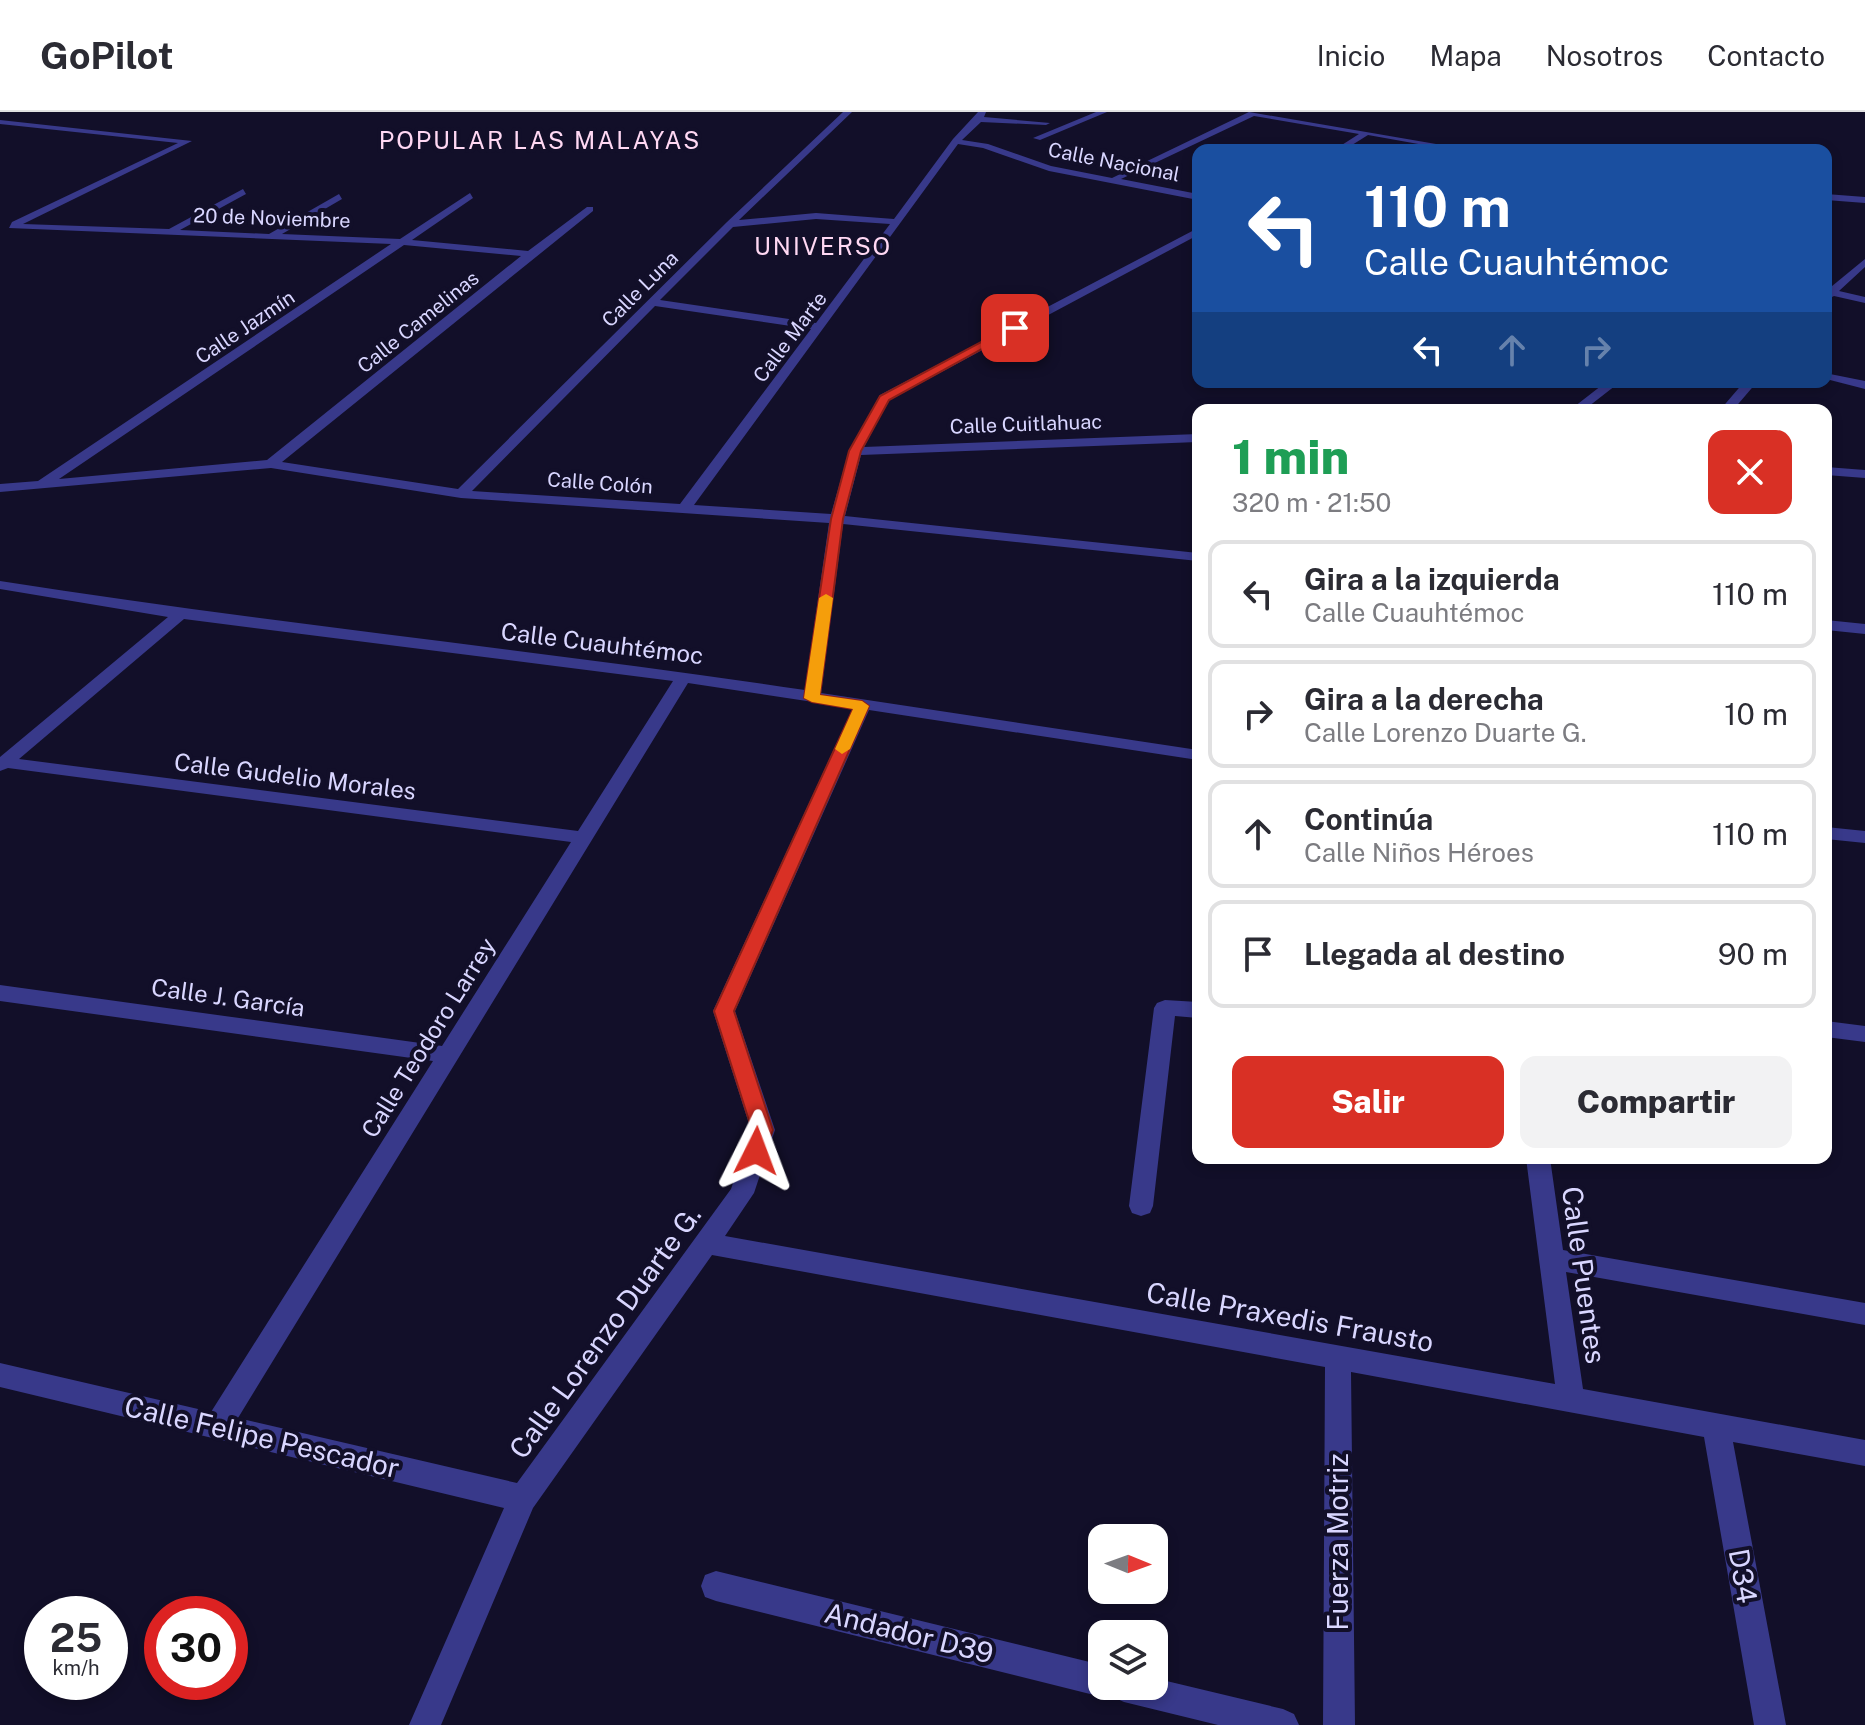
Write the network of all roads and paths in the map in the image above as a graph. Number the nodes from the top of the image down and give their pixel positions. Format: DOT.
graph roads {
  1 [pos="848,112"];
  2 [pos="1051,112"];
  3 [pos="1103,112"];
  4 [pos="1253,113"];
  5 [pos="981,116"];
  6 [pos="0,122"];
  7 [pos="1046,123"];
  8 [pos="1366,133"];
  9 [pos="1037,138"];
  10 [pos="956,141"];
  11 [pos="1348,144"];
  12 [pos="1431,144"];
  13 [pos="1024,158"];
  14 [pos="1115,179"];
  15 [pos="243,192"];
  16 [pos="470,196"];
  17 [pos="1192,196"];
  18 [pos="339,197"];
  19 [pos="1832,197"];
  20 [pos="1865,200"];
  21 [pos="590,209"];
  22 [pos="897,222"];
  23 [pos="730,224"];
  24 [pos="12,226"];
  25 [pos="0,231"];
  26 [pos="170,232"];
  27 [pos="1192,234"];
  28 [pos="271,236"];
  29 [pos="405,242"];
  30 [pos="530,254"];
  31 [pos="1865,262"];
  32 [pos="1832,291"];
  33 [pos="1832,294"];
  34 [pos="1865,300"];
  35 [pos="653,302"];
  36 [pos="820,327"];
  37 [pos="1834,377"];
  38 [pos="1865,385"];
  39 [pos="1606,388"];
  40 [pos="1746,388"];
  41 [pos="1584,404"];
  42 [pos="1731,404"];
  43 [pos="1192,438"];
  44 [pos="855,451"];
  45 [pos="271,464"];
  46 [pos="1832,471"];
  47 [pos="1865,474"];
  48 [pos="39,487"];
  49 [pos="0,488"];
  50 [pos="461,494"];
  51 [pos="684,509"];
  52 [pos="837,519"];
  53 [pos="1192,556"];
  54 [pos="0,585"];
  55 [pos="181,614"];
  56 [pos="1832,626"];
  57 [pos="1865,629"];
  58 [pos="683,677"];
  59 [pos="812,698"];
  60 [pos="862,706"];
  61 [pos="1192,754"];
  62 [pos="1,764"];
  63 [pos="1832,834"];
  64 [pos="1865,837"];
  65 [pos="583,838"];
  66 [pos="0,993"];
  67 [pos="1192,1010"];
  68 [pos="1832,1030"];
  69 [pos="1865,1034"];
  70 [pos="449,1055"];
  71 [pos="1539,1164"];
  72 [pos="1141,1206"];
  73 [pos="704,1243"];
  74 [pos="1552,1259"];
  75 [pos="1865,1314"];
  76 [pos="1338,1358"];
  77 [pos="0,1375"];
  78 [pos="1571,1401"];
  79 [pos="218,1426"];
  80 [pos="1716,1427"];
  81 [pos="1865,1453"];
  82 [pos="523,1498"];
  83 [pos="716,1586"];
  84 [pos="1088,1678"];
  85 [pos="1168,1697"];
  86 [pos="425,1725"];
  87 [pos="1283,1725"];
  88 [pos="1339,1725"];
  89 [pos="1770,1725"];
  1 -- 23 [label="street, Calle Luna"];
  2 -- 7 [label="street"];
  3 -- 9 [label="street"];
  4 -- 8 [label="street"];
  4 -- 14 [label="street"];
  5 -- 7 [label="street"];
  5 -- 10 [label="street, Calle Marte"];
  6 -- 24 [label="street"];
  7 -- 9 [label="street"];
  8 -- 11 [label="street"];
  8 -- 12 [label="street"];
  9 -- 13 [label="street"];
  10 -- 13 [label="street, Calle Nacional"];
  10 -- 22 [label="street, Calle Marte"];
  13 -- 14 [label="street, Calle Nacional"];
  14 -- 17 [label="street, Calle Nacional"];
  15 -- 26 [label="street"];
  16 -- 29 [label="street, Calle Jazmín"];
  18 -- 28 [label="street"];
  19 -- 20 [label="street"];
  21 -- 30 [label="street, Calle Camelinas"];
  22 -- 23 [label="street"];
  22 -- 36 [label="street, Calle Marte"];
  23 -- 35 [label="street, Calle Luna"];
  24 -- 25 [label="street"];
  24 -- 26 [label="street, 20 de Noviembre"];
  26 -- 28 [label="street, 20 de Noviembre"];
  27 -- 44 [label="street"];
  28 -- 29 [label="street, 20 de Noviembre"];
  29 -- 30 [label="street, 20 de Noviembre"];
  29 -- 48 [label="street, Calle Jazmín"];
  30 -- 45 [label="street, Calle Camelinas"];
  31 -- 32 [label="street"];
  33 -- 34 [label="street"];
  35 -- 36 [label="street"];
  35 -- 50 [label="street, Calle Luna"];
  36 -- 51 [label="street, Calle Marte"];
  37 -- 38 [label="street"];
  39 -- 41 [label="street"];
  40 -- 42 [label="street"];
  43 -- 44 [label="street, Calle Cuitlahuac"];
  44 -- 52 [label="street"];
  45 -- 48 [label="street, Calle Colón"];
  45 -- 50 [label="street, Calle Colón"];
  46 -- 47 [label="street"];
  48 -- 49 [label="street, Calle Colón"];
  50 -- 51 [label="street, Calle Colón"];
  51 -- 52 [label="street, Calle Colón"];
  52 -- 53 [label="street, Calle Colón"];
  52 -- 59 [label="street"];
  54 -- 55 [label="street, Calle Cuauhtémoc"];
  55 -- 58 [label="street, Calle Cuauhtémoc"];
  55 -- 62 [label="street"];
  56 -- 57 [label="street"];
  58 -- 59 [label="street, Calle Cuauhtémoc"];
  58 -- 65 [label="street, Calle Teodoro Larrey"];
  59 -- 60 [label="street, Calle Cuauhtémoc"];
  60 -- 61 [label="street, Calle Cuauhtémoc"];
  60 -- 73 [label="street, Calle Lorenzo Duarte G."];
  62 -- 65 [label="street, Calle Gudelio Morales"];
  63 -- 64 [label="street"];
  65 -- 70 [label="street, Calle Teodoro Larrey"];
  66 -- 70 [label="street, Calle J. García"];
  67 -- 72 [label="street"];
  68 -- 69 [label="street"];
  70 -- 79 [label="street, Calle Teodoro Larrey"];
  71 -- 74 [label="street, Calle Puentes"];
  73 -- 76 [label="street, Calle Praxedis Frausto"];
  73 -- 82 [label="street, Calle Lorenzo Duarte G."];
  74 -- 75 [label="street"];
  74 -- 78 [label="street, Calle Puentes"];
  76 -- 78 [label="street, Calle Praxedis Frausto"];
  76 -- 88 [label="street, Fuerza Motriz"];
  77 -- 79 [label="street, Calle Felipe Pescador"];
  78 -- 80 [label="street, Calle Praxedis Frausto"];
  79 -- 82 [label="street, Calle Felipe Pescador"];
  80 -- 81 [label="street, Calle Praxedis Frausto"];
  80 -- 89 [label="street, D34"];
  82 -- 86 [label="street, Calle Lorenzo Duarte G."];
  83 -- 84 [label="street, Andador D39"];
  85 -- 87 [label="street"];
}
